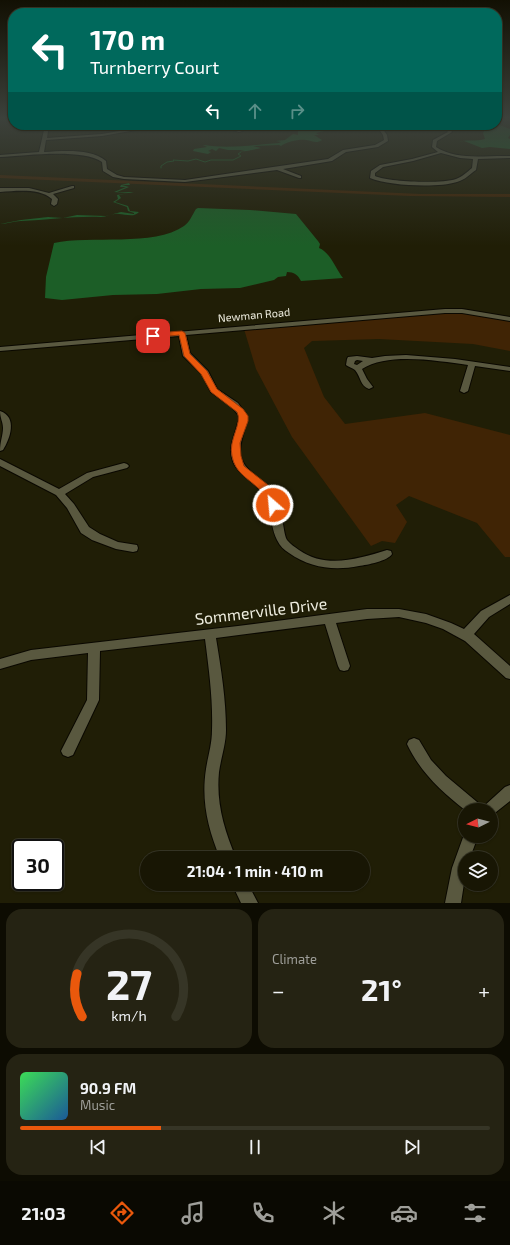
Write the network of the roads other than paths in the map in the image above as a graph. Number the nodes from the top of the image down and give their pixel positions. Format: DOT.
graph roads {
  1 [pos="103,161"];
  2 [pos="325,161"];
  3 [pos="407,161"];
  4 [pos="475,161"];
  5 [pos="279,169"];
  6 [pos="299,177"];
  7 [pos="72,187"];
  8 [pos="0,190"];
  9 [pos="49,194"];
  10 [pos="54,204"];
  11 [pos="510,319"];
  12 [pos="182,333"];
  13 [pos="0,349"];
  14 [pos="472,363"];
  15 [pos="510,369"];
  16 [pos="369,387"];
  17 [pos="464,391"];
  18 [pos="0,414"];
  19 [pos="0,448"];
  20 [pos="0,462"];
  21 [pos="124,466"];
  22 [pos="59,493"];
  23 [pos="133,548"];
  24 [pos="387,554"];
  25 [pos="510,599"];
  26 [pos="329,619"];
  27 [pos="210,634"];
  28 [pos="466,636"];
  29 [pos="94,647"];
  30 [pos="0,664"];
  31 [pos="344,666"];
  32 [pos="510,674"];
  33 [pos="414,744"];
  34 [pos="68,751"];
  35 [pos="510,792"];
  36 [pos="469,803"];
  37 [pos="497,803"];
  38 [pos="468,843"];
  39 [pos="225,851"];
  40 [pos="244,891"];
  41 [pos="250,903"];
  42 [pos="452,903"];
  1 -- 5 [label="street"];
  2 -- 5 [label="street"];
  3 -- 4 [label="street"];
  5 -- 6 [label="street"];
  7 -- 9 [label="street"];
  8 -- 9 [label="street"];
  9 -- 10 [label="street"];
  11 -- 12 [label="street, Newman Road"];
  12 -- 13 [label="street, Newman Road"];
  12 -- 24 [label="street"];
  14 -- 15 [label="street"];
  14 -- 16 [label="street"];
  14 -- 17 [label="street"];
  18 -- 19 [label="street"];
  20 -- 22 [label="street"];
  21 -- 22 [label="street"];
  22 -- 23 [label="street"];
  25 -- 28 [label="street"];
  26 -- 27 [label="street, Sommerville Drive"];
  26 -- 28 [label="street, Sommerville Drive"];
  26 -- 31 [label="street"];
  27 -- 29 [label="street, Sommerville Drive"];
  27 -- 39 [label="street"];
  28 -- 32 [label="street, Sommerville Drive"];
  29 -- 30 [label="street, Sommerville Drive"];
  29 -- 34 [label="street"];
  33 -- 36 [label="street"];
  35 -- 37 [label="street"];
  38 -- 42 [label="street"];
  40 -- 41 [label="street"];
}
